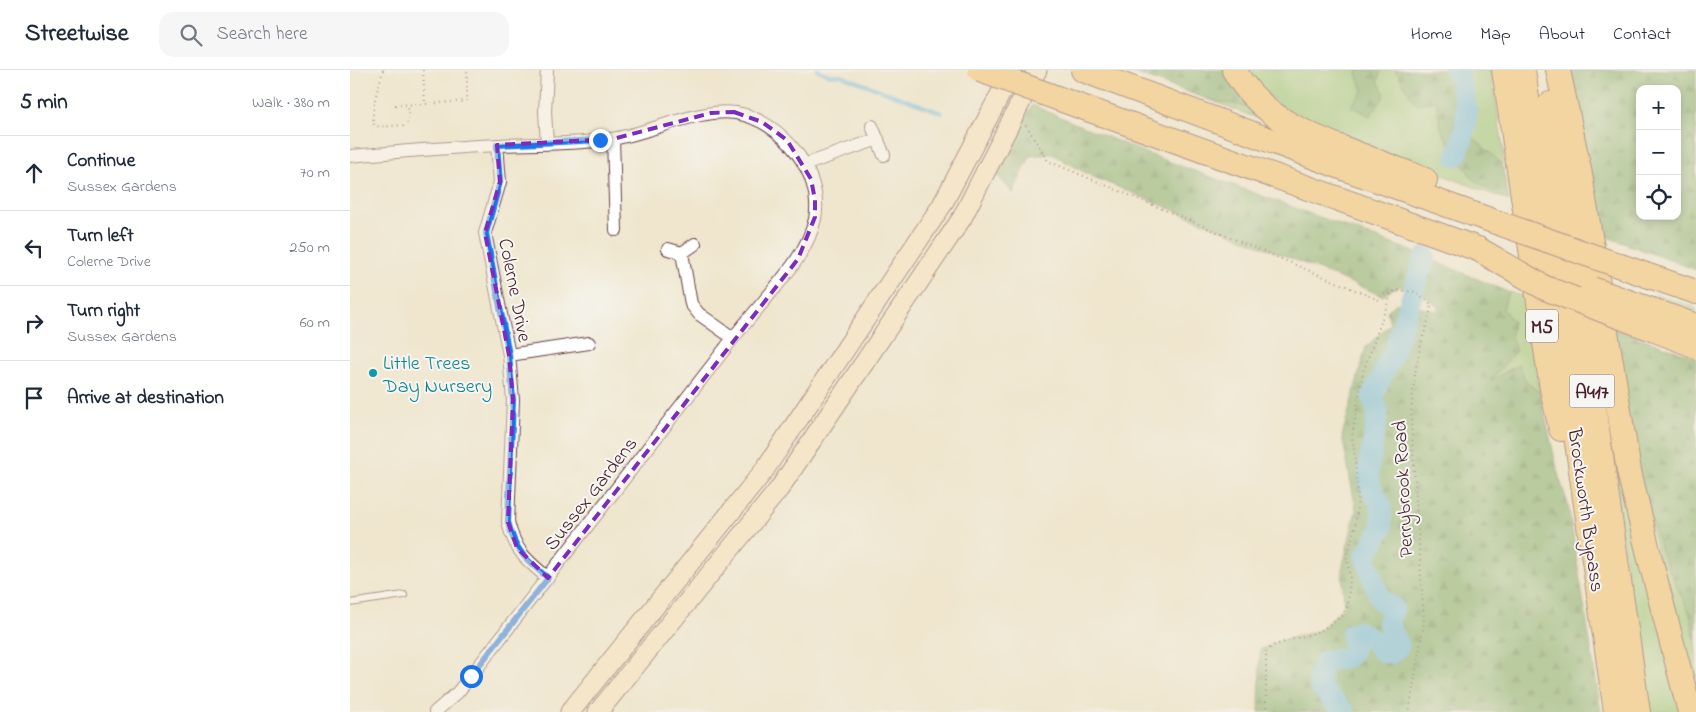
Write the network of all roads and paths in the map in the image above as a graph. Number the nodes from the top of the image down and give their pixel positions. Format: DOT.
graph roads {
  1 [pos="383,70"];
  2 [pos="423,70"];
  3 [pos="467,70"];
  4 [pos="547,70"];
  5 [pos="980,70"];
  6 [pos="1013,70"];
  7 [pos="1037,70"];
  8 [pos="1084,70"];
  9 [pos="1234,70"];
  10 [pos="1504,70"];
  11 [pos="1523,70"];
  12 [pos="1545,70"];
  13 [pos="1558,70"];
  14 [pos="426,104"];
  15 [pos="395,105"];
  16 [pos="408,105"];
  17 [pos="1022,119"];
  18 [pos="872,126"];
  19 [pos="613,139"];
  20 [pos="878,139"];
  21 [pos="547,143"];
  22 [pos="497,145"];
  23 [pos="884,155"];
  24 [pos="350,156"];
  25 [pos="804,165"];
  26 [pos="1472,206"];
  27 [pos="616,230"];
  28 [pos="695,244"];
  29 [pos="668,248"];
  30 [pos="682,253"];
  31 [pos="1396,290"];
  32 [pos="1696,292"];
  33 [pos="1653,320"];
  34 [pos="1696,326"];
  35 [pos="733,338"];
  36 [pos="580,340"];
  37 [pos="1696,346"];
  38 [pos="509,355"];
  39 [pos="548,578"];
  40 [pos="1597,579"];
  41 [pos="404,595"];
  42 [pos="350,603"];
  43 [pos="435,712"];
  44 [pos="570,712"];
  45 [pos="598,712"];
  46 [pos="1266,712"];
  47 [pos="1409,712"];
  48 [pos="1616,712"];
  49 [pos="1638,712"];
  50 [pos="1690,712"];
  1 -- 16 [label="path"];
  2 -- 14 [label="path"];
  3 -- 14 [label="path"];
  4 -- 21 [label="street"];
  5 -- 33 [label="highway, bridge"];
  6 -- 44 [label="street"];
  7 -- 45 [label="street"];
  8 -- 26 [label="highway"];
  9 -- 26 [label="highway"];
  10 -- 40 [label="highway, M5"];
  11 -- 40 [label="highway, Brockworth Bypass / A417"];
  12 -- 49 [label="highway, Brockworth Bypass / A417"];
  13 -- 50 [label="highway"];
  14 -- 16 [label="path"];
  15 -- 16 [label="path"];
  17 -- 31 [label="path"];
  18 -- 20 [label="street"];
  19 -- 21 [label="street, Sussex Gardens"];
  19 -- 25 [label="street, Sussex Gardens"];
  19 -- 27 [label="street"];
  20 -- 23 [label="street"];
  20 -- 25 [label="street"];
  21 -- 22 [label="street, Sussex Gardens"];
  22 -- 24 [label="street, Sussex Gardens"];
  22 -- 38 [label="street, Colerne Drive"];
  25 -- 35 [label="street, Sussex Gardens"];
  26 -- 32 [label="highway, bridge"];
  28 -- 30 [label="street"];
  29 -- 30 [label="street"];
  30 -- 35 [label="street"];
  31 -- 46 [label="path"];
  31 -- 47 [label="path, Perrybrook Road"];
  33 -- 34 [label="highway"];
  33 -- 37 [label="highway"];
  35 -- 39 [label="street, Sussex Gardens"];
  36 -- 38 [label="street, Colerne Drive"];
  38 -- 39 [label="street, Colerne Drive"];
  39 -- 43 [label="street, Sussex Gardens"];
  40 -- 48 [label="highway, Brockworth Bypass / A417"];
  41 -- 42 [label="lane"];
}
